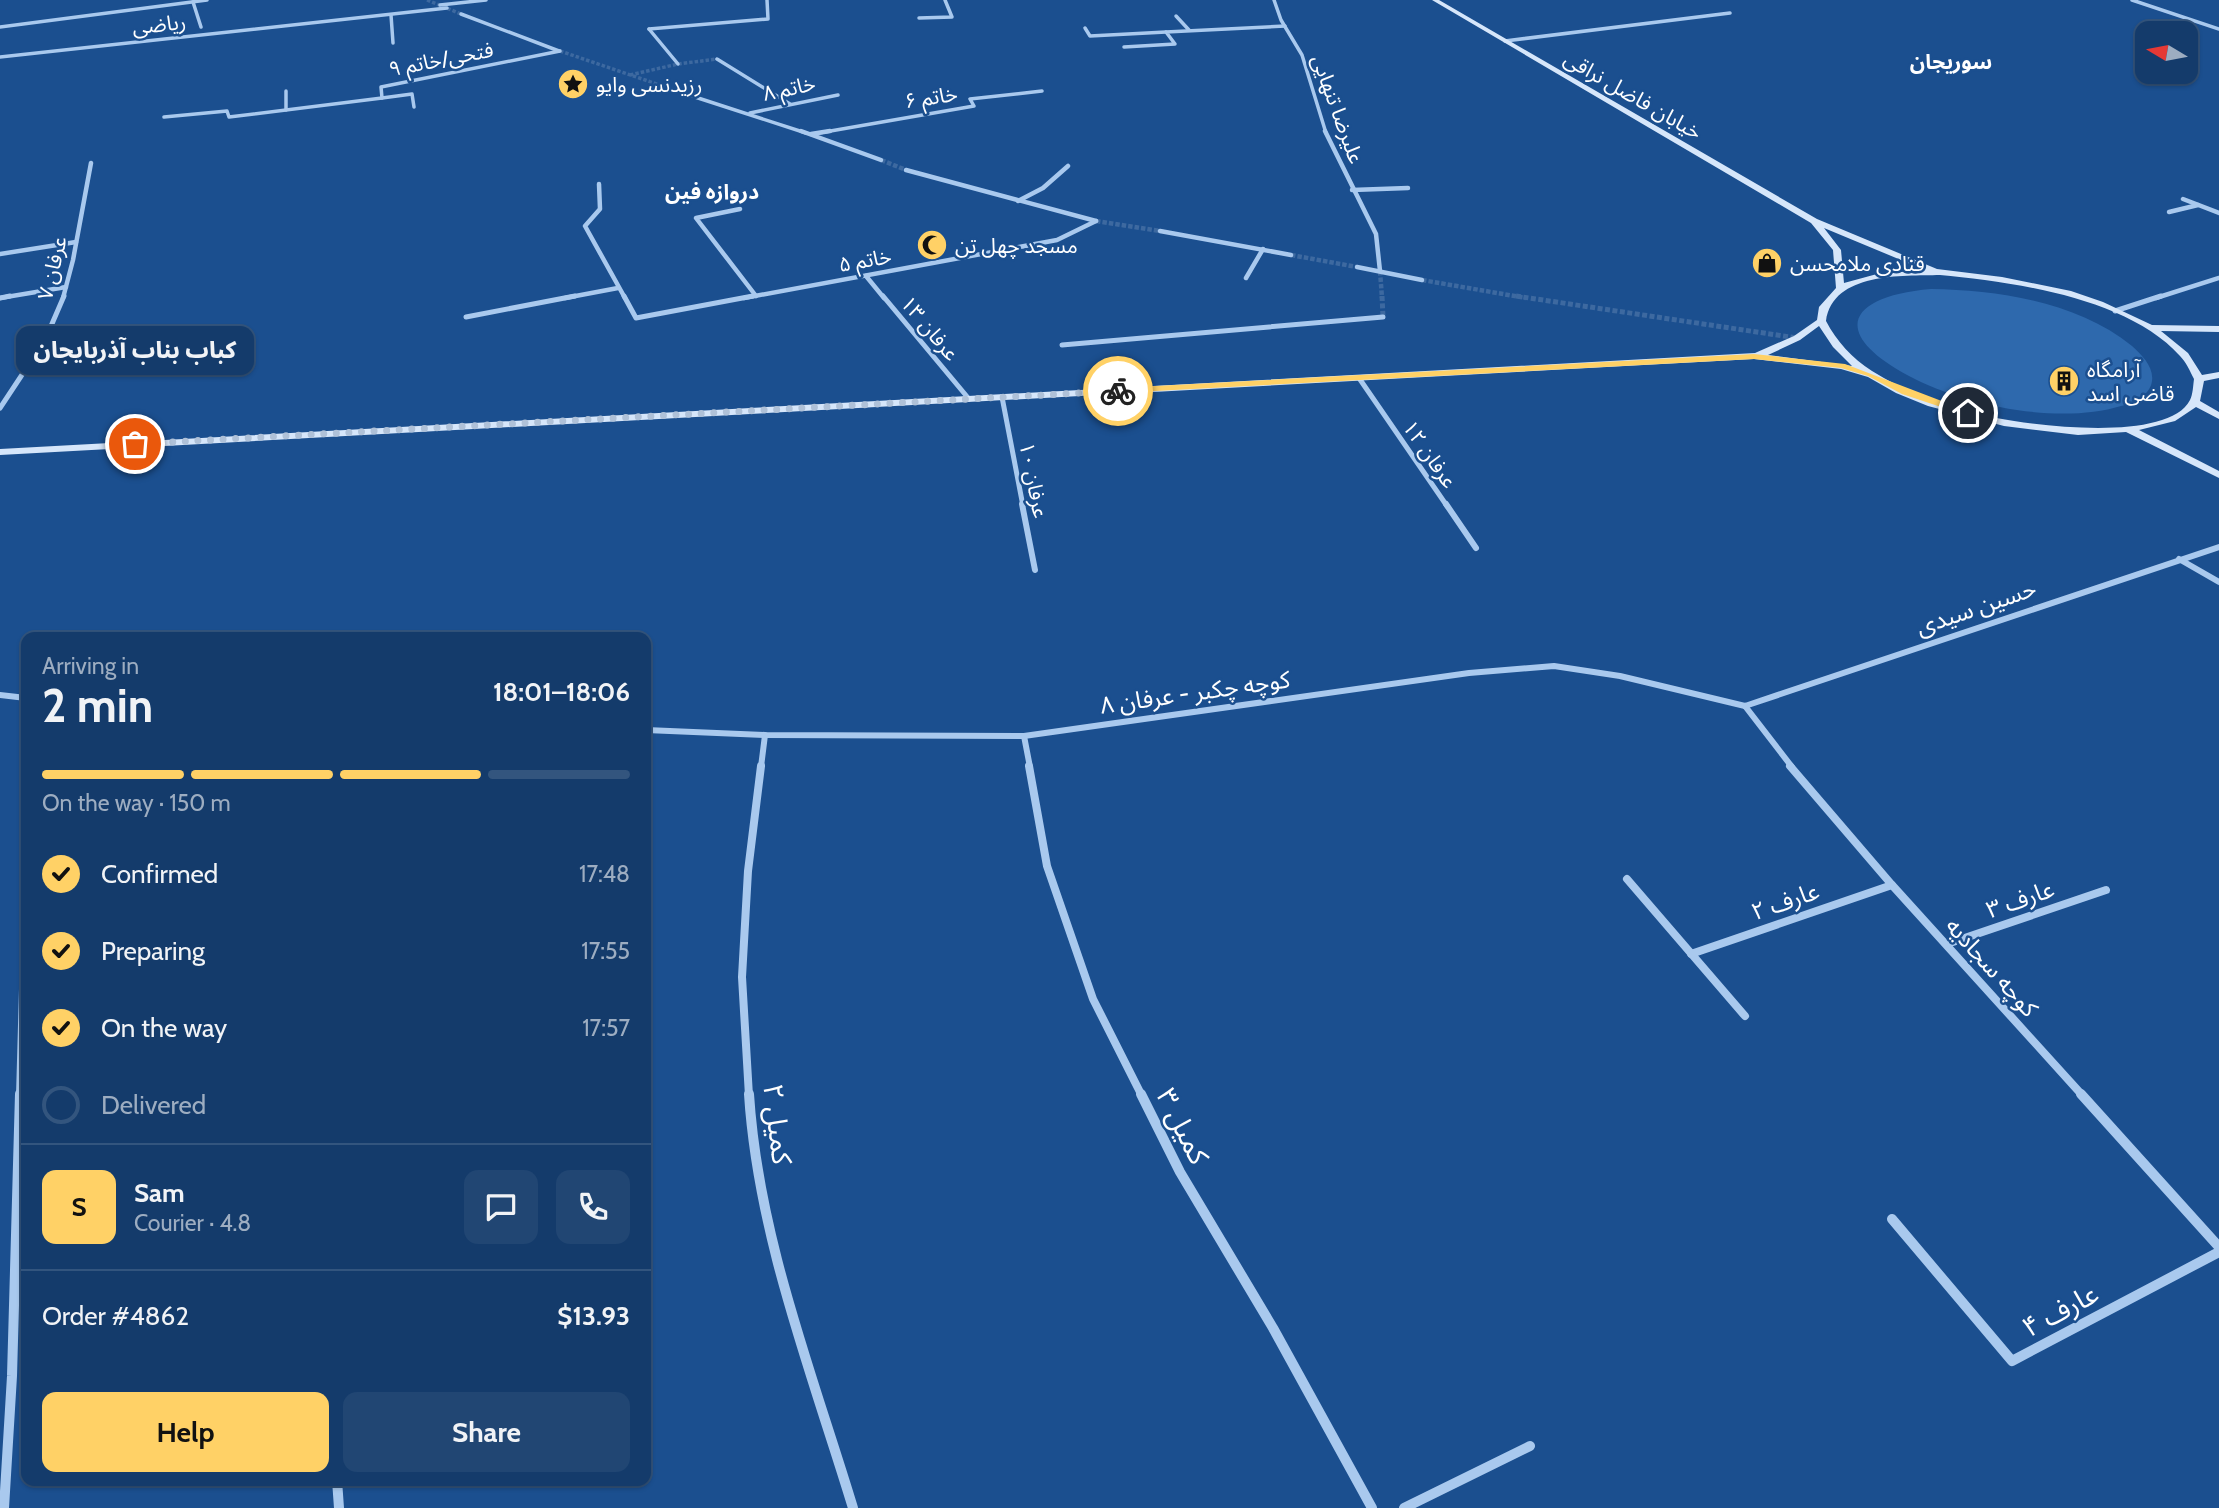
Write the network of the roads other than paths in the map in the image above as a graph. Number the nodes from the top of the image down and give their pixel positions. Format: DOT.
graph roads {
  1 [pos="207,0"];
  2 [pos="486,0"];
  3 [pos="767,0"];
  4 [pos="945,0"];
  5 [pos="1274,0"];
  6 [pos="1435,0"];
  7 [pos="2132,0"];
  8 [pos="193,2"];
  9 [pos="439,5"];
  10 [pos="447,8"];
  11 [pos="1730,13"];
  12 [pos="461,14"];
  13 [pos="391,15"];
  14 [pos="1176,16"];
  15 [pos="919,18"];
  16 [pos="1285,26"];
  17 [pos="0,27"];
  18 [pos="201,27"];
  19 [pos="1085,28"];
  20 [pos="2219,29"];
  21 [pos="1189,30"];
  22 [pos="1166,32"];
  23 [pos="1506,41"];
  24 [pos="393,43"];
  25 [pos="1124,47"];
  26 [pos="0,57"];
  27 [pos="717,59"];
  28 [pos="678,64"];
  29 [pos="1042,90"];
  30 [pos="286,91"];
  31 [pos="838,94"];
  32 [pos="695,97"];
  33 [pos="382,98"];
  34 [pos="790,104"];
  35 [pos="414,107"];
  36 [pos="286,110"];
  37 [pos="747,113"];
  38 [pos="164,117"];
  39 [pos="811,134"];
  40 [pos="881,160"];
  41 [pos="90,163"];
  42 [pos="1068,166"];
  43 [pos="906,170"];
  44 [pos="599,184"];
  45 [pos="1408,188"];
  46 [pos="1352,190"];
  47 [pos="2183,199"];
  48 [pos="1018,201"];
  49 [pos="2199,205"];
  50 [pos="740,209"];
  51 [pos="2169,212"];
  52 [pos="2219,213"];
  53 [pos="1814,221"];
  54 [pos="1160,231"];
  55 [pos="76,242"];
  56 [pos="1263,249"];
  57 [pos="0,254"];
  58 [pos="1290,255"];
  59 [pos="1357,267"];
  60 [pos="1380,271"];
  61 [pos="1940,272"];
  62 [pos="866,276"];
  63 [pos="1247,278"];
  64 [pos="2219,278"];
  65 [pos="1422,279"];
  66 [pos="66,288"];
  67 [pos="618,288"];
  68 [pos="1840,289"];
  69 [pos="756,296"];
  70 [pos="0,298"];
  71 [pos="2115,311"];
  72 [pos="466,317"];
  73 [pos="1383,317"];
  74 [pos="1821,321"];
  75 [pos="2149,328"];
  76 [pos="2219,329"];
  77 [pos="1062,345"];
  78 [pos="1754,356"];
  79 [pos="1871,375"];
  80 [pos="2219,375"];
  81 [pos="1359,378"];
  82 [pos="2199,379"];
  83 [pos="1002,397"];
  84 [pos="969,399"];
  85 [pos="2195,402"];
  86 [pos="0,408"];
  87 [pos="2219,416"];
  88 [pos="2129,429"];
  89 [pos="0,452"];
  90 [pos="2219,475"];
  91 [pos="2219,547"];
  92 [pos="1476,548"];
  93 [pos="2179,559"];
  94 [pos="1035,570"];
  95 [pos="2219,582"];
  96 [pos="0,695"];
  97 [pos="21,697"];
  98 [pos="1745,706"];
  99 [pos="651,730"];
  100 [pos="765,735"];
  101 [pos="1024,736"];
  102 [pos="1627,879"];
  103 [pos="1892,885"];
  104 [pos="2106,890"];
  105 [pos="1947,944"];
  106 [pos="1691,954"];
  107 [pos="1745,1016"];
  108 [pos="21,1059"];
  109 [pos="1892,1219"];
  110 [pos="2219,1249"];
  111 [pos="1530,1446"];
  112 [pos="337,1486"];
  113 [pos="4,1508"];
  114 [pos="339,1508"];
  115 [pos="853,1508"];
  116 [pos="1372,1508"];
  117 [pos="1404,1508"];
  1 -- 8 [label="street"];
  2 -- 9 [label="street"];
  3 -- 28 [label="street"];
  4 -- 15 [label="street"];
  5 -- 16 [label="street, علیرضا تنهایی"];
  6 -- 23 [label="main road, خیابان فاضل نراقی"];
  7 -- 20 [label="street"];
  8 -- 17 [label="street"];
  8 -- 18 [label="street"];
  10 -- 13 [label="street, ریاضی"];
  11 -- 23 [label="street"];
  12 -- 33 [label="street, فتحی/خاتم ۹"];
  13 -- 24 [label="street"];
  13 -- 26 [label="street, ریاضی"];
  14 -- 21 [label="street"];
  16 -- 21 [label="street"];
  16 -- 46 [label="street, علیرضا تنهایی"];
  19 -- 22 [label="street"];
  21 -- 22 [label="street"];
  22 -- 25 [label="street"];
  23 -- 53 [label="main road, خیابان فاضل نراقی"];
  27 -- 34 [label="street"];
  29 -- 39 [label="street, خاتم ۶"];
  30 -- 36 [label="street"];
  31 -- 34 [label="street, خاتم ۸"];
  32 -- 37 [label="street"];
  33 -- 35 [label="street, فتحی/خاتم ۹"];
  33 -- 36 [label="street"];
  34 -- 37 [label="street, خاتم ۸"];
  36 -- 38 [label="street"];
  37 -- 39 [label="street"];
  39 -- 40 [label="street"];
  41 -- 55 [label="street, عرفان ۷"];
  42 -- 48 [label="street"];
  43 -- 48 [label="street"];
  44 -- 67 [label="street"];
  45 -- 46 [label="street"];
  46 -- 60 [label="street, علیرضا تنهایی"];
  47 -- 49 [label="street"];
  48 -- 62 [label="street, خاتم ۵"];
  49 -- 51 [label="street"];
  49 -- 52 [label="street"];
  50 -- 69 [label="street"];
  53 -- 61 [label="main road"];
  53 -- 68 [label="main road"];
  54 -- 56 [label="street"];
  55 -- 57 [label="street"];
  55 -- 66 [label="street, عرفان ۷"];
  56 -- 58 [label="street"];
  56 -- 63 [label="street"];
  59 -- 60 [label="street"];
  60 -- 65 [label="street"];
  61 -- 68 [label="main road"];
  61 -- 71 [label="main road"];
  62 -- 69 [label="street, خاتم ۵"];
  62 -- 84 [label="street, عرفان ۱۳"];
  64 -- 71 [label="street"];
  66 -- 70 [label="street"];
  66 -- 86 [label="street, عرفان ۷"];
  67 -- 69 [label="street, خاتم ۵"];
  67 -- 72 [label="street"];
  68 -- 74 [label="main road"];
  71 -- 75 [label="main road"];
  73 -- 77 [label="street"];
  74 -- 78 [label="main road"];
  74 -- 79 [label="main road"];
  75 -- 76 [label="main road"];
  75 -- 82 [label="main road"];
  78 -- 79 [label="main road"];
  78 -- 81 [label="main road"];
  79 -- 88 [label="main road"];
  80 -- 82 [label="main road"];
  81 -- 83 [label="main road"];
  81 -- 92 [label="street, عرفان ۱۲"];
  82 -- 85 [label="main road"];
  83 -- 84 [label="main road"];
  83 -- 94 [label="street, عرفان ۱۰"];
  84 -- 89 [label="main road"];
  85 -- 87 [label="main road"];
  85 -- 88 [label="main road"];
  88 -- 90 [label="main road"];
  91 -- 93 [label="street, حسین سیدی"];
  93 -- 95 [label="street"];
  93 -- 98 [label="street, حسین سیدی"];
  96 -- 97 [label="street"];
  98 -- 101 [label="street, کوچه چکبر - عرفان ۸"];
  98 -- 103 [label="street, کوچه سجادیه"];
  99 -- 100 [label="street, کوچه چکبر - عرفان ۸"];
  100 -- 101 [label="street, کوچه چکبر - عرفان ۸"];
  100 -- 115 [label="street, کمیل ۲"];
  101 -- 116 [label="street, کمیل ۳"];
  102 -- 106 [label="street"];
  103 -- 105 [label="street, کوچه سجادیه"];
  103 -- 106 [label="street, عارف ۲"];
  104 -- 105 [label="street, عارف ۳"];
  105 -- 110 [label="street, کوچه سجادیه"];
  106 -- 107 [label="street"];
  108 -- 113 [label="street"];
  109 -- 110 [label="street, عارف ۴"];
  111 -- 117 [label="street"];
  112 -- 114 [label="street"];
}
